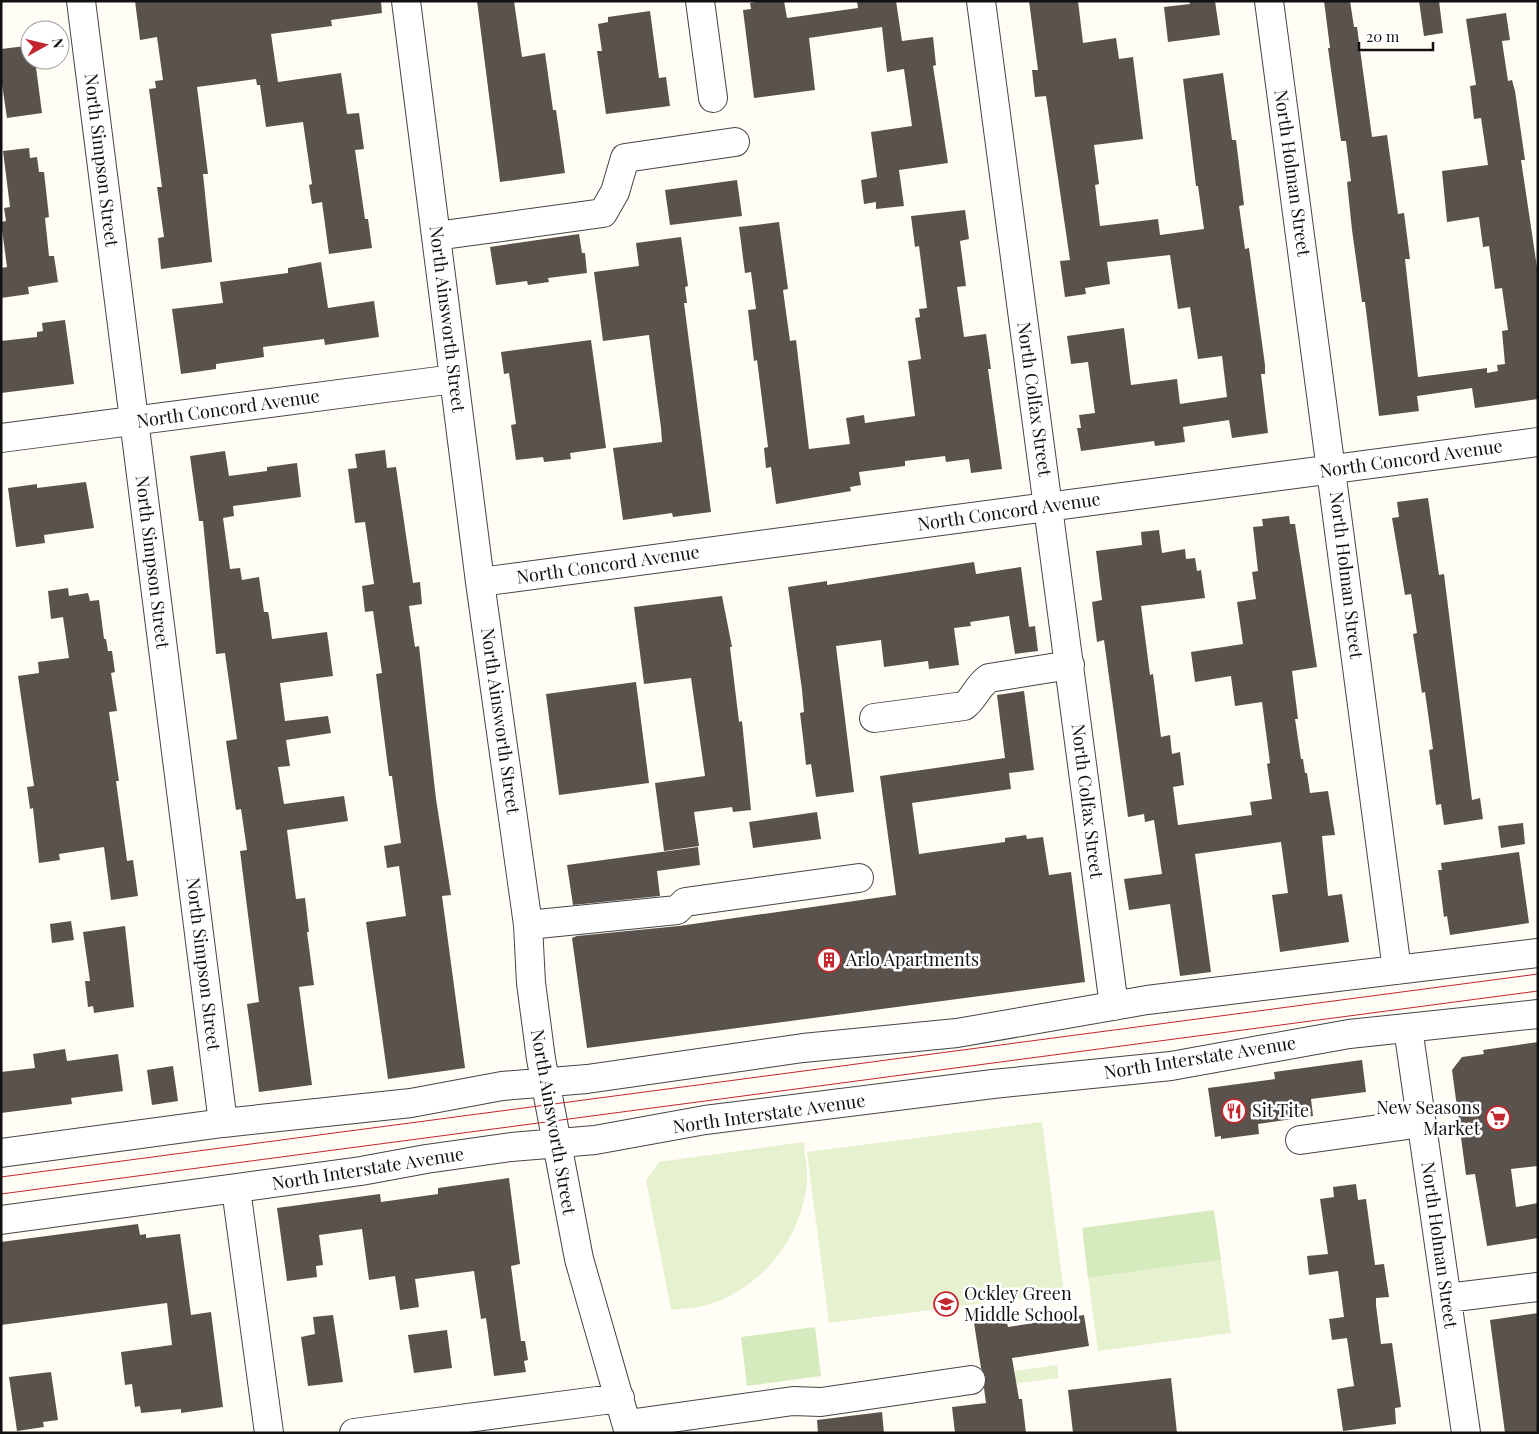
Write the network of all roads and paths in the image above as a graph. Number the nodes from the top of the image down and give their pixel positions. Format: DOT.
graph roads {
  1 [pos="81,1"];
  2 [pos="406,1"];
  3 [pos="700,1"];
  4 [pos="981,1"];
  5 [pos="1269,1"];
  6 [pos="713,98"];
  7 [pos="735,142"];
  8 [pos="436,236"];
  9 [pos="454,379"];
  10 [pos="134,421"];
  11 [pos="1,438"];
  12 [pos="1538,442"];
  13 [pos="1332,469"];
  14 [pos="1049,507"];
  15 [pos="480,582"];
  16 [pos="1070,665"];
  17 [pos="874,718"];
  18 [pos="859,878"];
  19 [pos="528,925"];
  20 [pos="1538,952"];
  21 [pos="1397,970"];
  22 [pos="1114,1006"];
  23 [pos="1538,1014"];
  24 [pos="1408,1028"];
  25 [pos="545,1082"];
  26 [pos="224,1123"];
  27 [pos="1422,1123"];
  28 [pos="1300,1140"];
  29 [pos="556,1143"];
  30 [pos="1,1153"];
  31 [pos="236,1189"];
  32 [pos="1,1220"];
  33 [pos="1538,1287"];
  34 [pos="1447,1298"];
  35 [pos="971,1380"];
  36 [pos="620,1398"];
  37 [pos="628,1428"];
  38 [pos="269,1433"];
  39 [pos="354,1433"];
  40 [pos="1466,1433"];
  1 -- 10 [label="street, North Simpson Street"];
  2 -- 8 [label="street, North Ainsworth Street"];
  3 -- 6 [label="street"];
  4 -- 14 [label="street, North Colfax Street"];
  5 -- 13 [label="street, North Holman Street"];
  7 -- 8 [label="street"];
  8 -- 9 [label="street, North Ainsworth Street"];
  9 -- 10 [label="street, North Concord Avenue"];
  9 -- 15 [label="street, North Ainsworth Street"];
  10 -- 11 [label="street, North Concord Avenue"];
  10 -- 26 [label="street, North Simpson Street"];
  12 -- 13 [label="street, North Concord Avenue"];
  13 -- 14 [label="street, North Concord Avenue"];
  13 -- 21 [label="street, North Holman Street"];
  14 -- 15 [label="street, North Concord Avenue"];
  14 -- 16 [label="street, North Colfax Street"];
  15 -- 19 [label="street, North Ainsworth Street"];
  16 -- 17 [label="street"];
  16 -- 22 [label="street, North Colfax Street"];
  18 -- 19 [label="street"];
  19 -- 25 [label="street, North Ainsworth Street"];
  20 -- 21 [label="street"];
  21 -- 22 [label="street"];
  22 -- 25 [label="street"];
  23 -- 24 [label="street, North Interstate Avenue"];
  24 -- 27 [label="street, North Holman Street"];
  24 -- 29 [label="street, North Interstate Avenue"];
  25 -- 26 [label="street"];
  25 -- 29 [label="street, North Ainsworth Street"];
  26 -- 30 [label="street"];
  27 -- 28 [label="street"];
  27 -- 34 [label="street, North Holman Street"];
  29 -- 31 [label="street, North Interstate Avenue"];
  29 -- 36 [label="street, North Ainsworth Street"];
  31 -- 32 [label="street, North Interstate Avenue"];
  31 -- 38 [label="street"];
  33 -- 34 [label="street"];
  34 -- 40 [label="street, North Holman Street"];
  35 -- 37 [label="street"];
  36 -- 37 [label="street, North Ainsworth Street"];
  36 -- 39 [label="street"];
}
